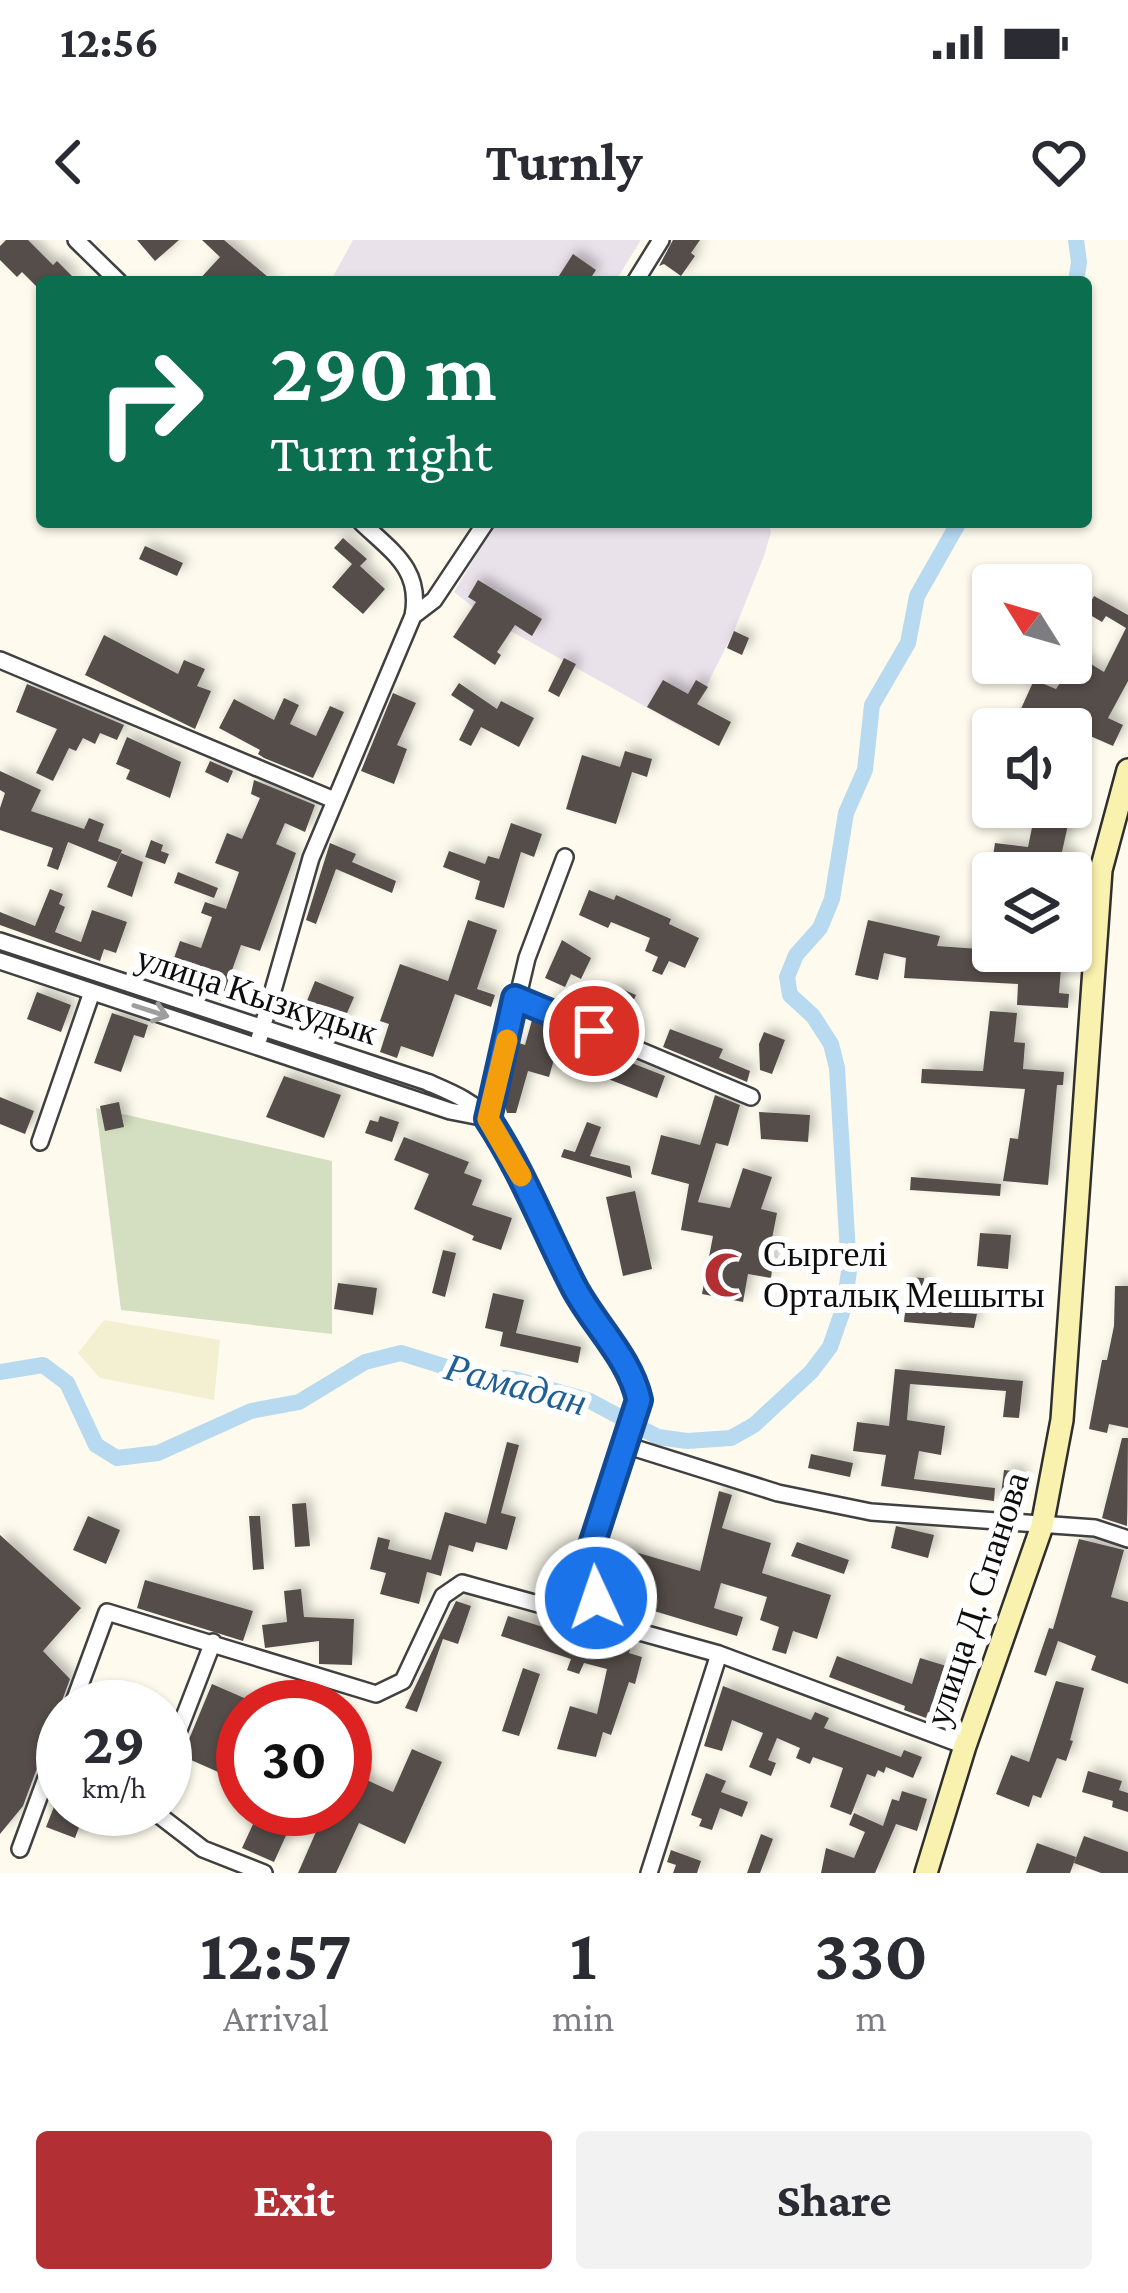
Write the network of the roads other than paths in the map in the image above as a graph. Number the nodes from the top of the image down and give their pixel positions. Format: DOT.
graph roads {
  1 [pos="76,240"];
  2 [pos="661,240"];
  3 [pos="112,276"];
  4 [pos="638,276"];
  5 [pos="368,528"];
  6 [pos="482,528"];
  7 [pos="413,616"];
  8 [pos="0,660"];
  9 [pos="1128,770"];
  10 [pos="334,800"];
  11 [pos="565,857"];
  12 [pos="0,941"];
  13 [pos="42,955"];
  14 [pos="0,961"];
  15 [pos="36,973"];
  16 [pos="92,992"];
  17 [pos="515,998"];
  18 [pos="261,1028"];
  19 [pos="257,1046"];
  20 [pos="751,1097"];
  21 [pos="488,1119"];
  22 [pos="40,1142"];
  23 [pos="622,1444"];
  24 [pos="1042,1526"];
  25 [pos="1128,1539"];
  26 [pos="605,1623"];
  27 [pos="213,1642"];
  28 [pos="719,1654"];
  29 [pos="82,1680"];
  30 [pos="192,1696"];
  31 [pos="965,1746"];
  32 [pos="36,1806"];
  33 [pos="186,1836"];
  34 [pos="20,1850"];
  35 [pos="264,1873"];
  36 [pos="649,1873"];
  37 [pos="926,1873"];
  1 -- 3 [label="street"];
  2 -- 4 [label="street"];
  5 -- 7 [label="street"];
  6 -- 7 [label="street"];
  7 -- 10 [label="street"];
  8 -- 10 [label="street"];
  9 -- 24 [label="main road, улица Д. Спанова"];
  10 -- 18 [label="street"];
  11 -- 17 [label="street"];
  12 -- 13 [label="street, улица Кызкудык"];
  13 -- 15 [label="street"];
  13 -- 18 [label="street, улица Кызкудык"];
  14 -- 15 [label="street"];
  15 -- 16 [label="street"];
  16 -- 19 [label="street, one-way"];
  16 -- 22 [label="street"];
  17 -- 20 [label="street"];
  17 -- 21 [label="street"];
  18 -- 19 [label="street"];
  18 -- 21 [label="street, улица Кызкудык"];
  19 -- 21 [label="street"];
  21 -- 23 [label="street"];
  23 -- 24 [label="street"];
  23 -- 26 [label="street"];
  24 -- 25 [label="street"];
  24 -- 31 [label="main road, улица Д. Спанова"];
  26 -- 27 [label="street"];
  26 -- 28 [label="street"];
  27 -- 29 [label="street"];
  27 -- 30 [label="street"];
  28 -- 31 [label="street"];
  28 -- 36 [label="street"];
  31 -- 37 [label="main road, улица Д. Спанова"];
  32 -- 34 [label="street"];
  33 -- 35 [label="street"];
}
